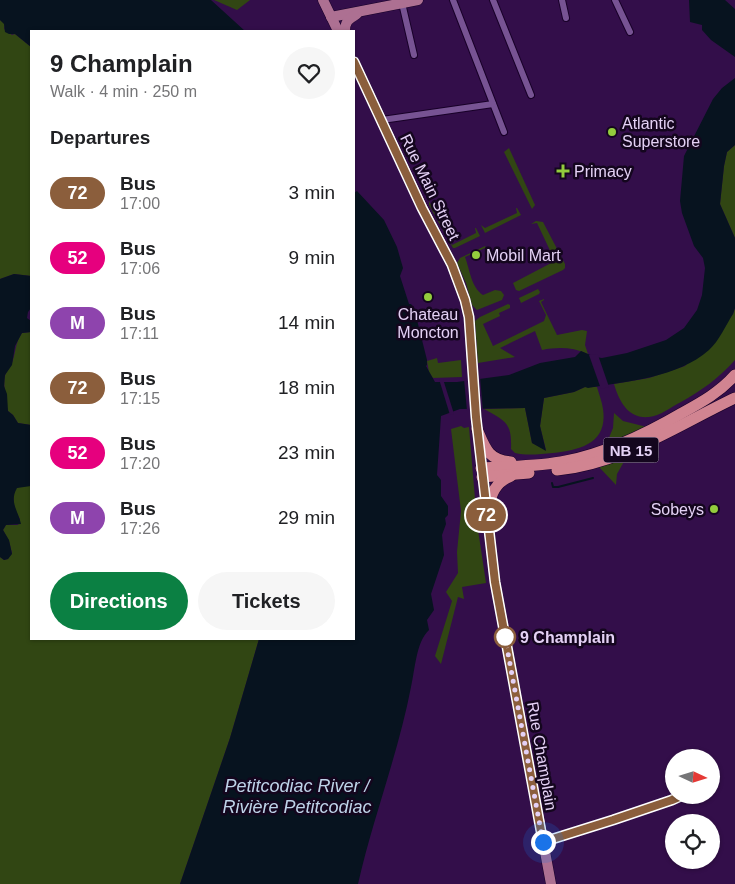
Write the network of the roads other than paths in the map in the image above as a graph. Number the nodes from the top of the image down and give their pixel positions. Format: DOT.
graph roads {
  1 [pos="322,0"];
  2 [pos="418,0"];
  3 [pos="453,0"];
  4 [pos="493,0"];
  5 [pos="562,0"];
  6 [pos="615,0"];
  7 [pos="402,3"];
  8 [pos="365,10"];
  9 [pos="331,17"];
  10 [pos="566,18"];
  11 [pos="338,30"];
  12 [pos="345,30"];
  13 [pos="630,32"];
  14 [pos="414,55"];
  15 [pos="355,64"];
  16 [pos="531,95"];
  17 [pos="493,104"];
  18 [pos="382,120"];
  19 [pos="504,132"];
  20 [pos="735,375"];
  21 [pos="735,398"];
  22 [pos="477,429"];
  23 [pos="540,465"];
  24 [pos="482,472"];
  25 [pos="517,474"];
  26 [pos="486,514"];
  27 [pos="551,884"];
  1 -- 9 [label="main road"];
  2 -- 7 [label="main road"];
  3 -- 17 [label="street"];
  4 -- 16 [label="street"];
  5 -- 10 [label="street"];
  6 -- 13 [label="street"];
  7 -- 8 [label="main road"];
  7 -- 14 [label="street"];
  8 -- 9 [label="main road"];
  8 -- 12 [label="main road"];
  9 -- 11 [label="main road"];
  15 -- 18 [label="main road, Rue Main Street"];
  17 -- 18 [label="street"];
  17 -- 19 [label="street"];
  18 -- 22 [label="main road, Rue Main Street"];
  20 -- 23 [label="highway, NB 15"];
  21 -- 25 [label="highway, NB 15"];
  22 -- 23 [label="highway"];
  22 -- 24 [label="main road, Rue Main Street"];
  23 -- 24 [label="highway, NB 15"];
  24 -- 25 [label="highway, NB 15"];
  24 -- 26 [label="main road, Rue Champlain"];
  25 -- 26 [label="highway"];
  26 -- 27 [label="main road, Rue Champlain"];
}
